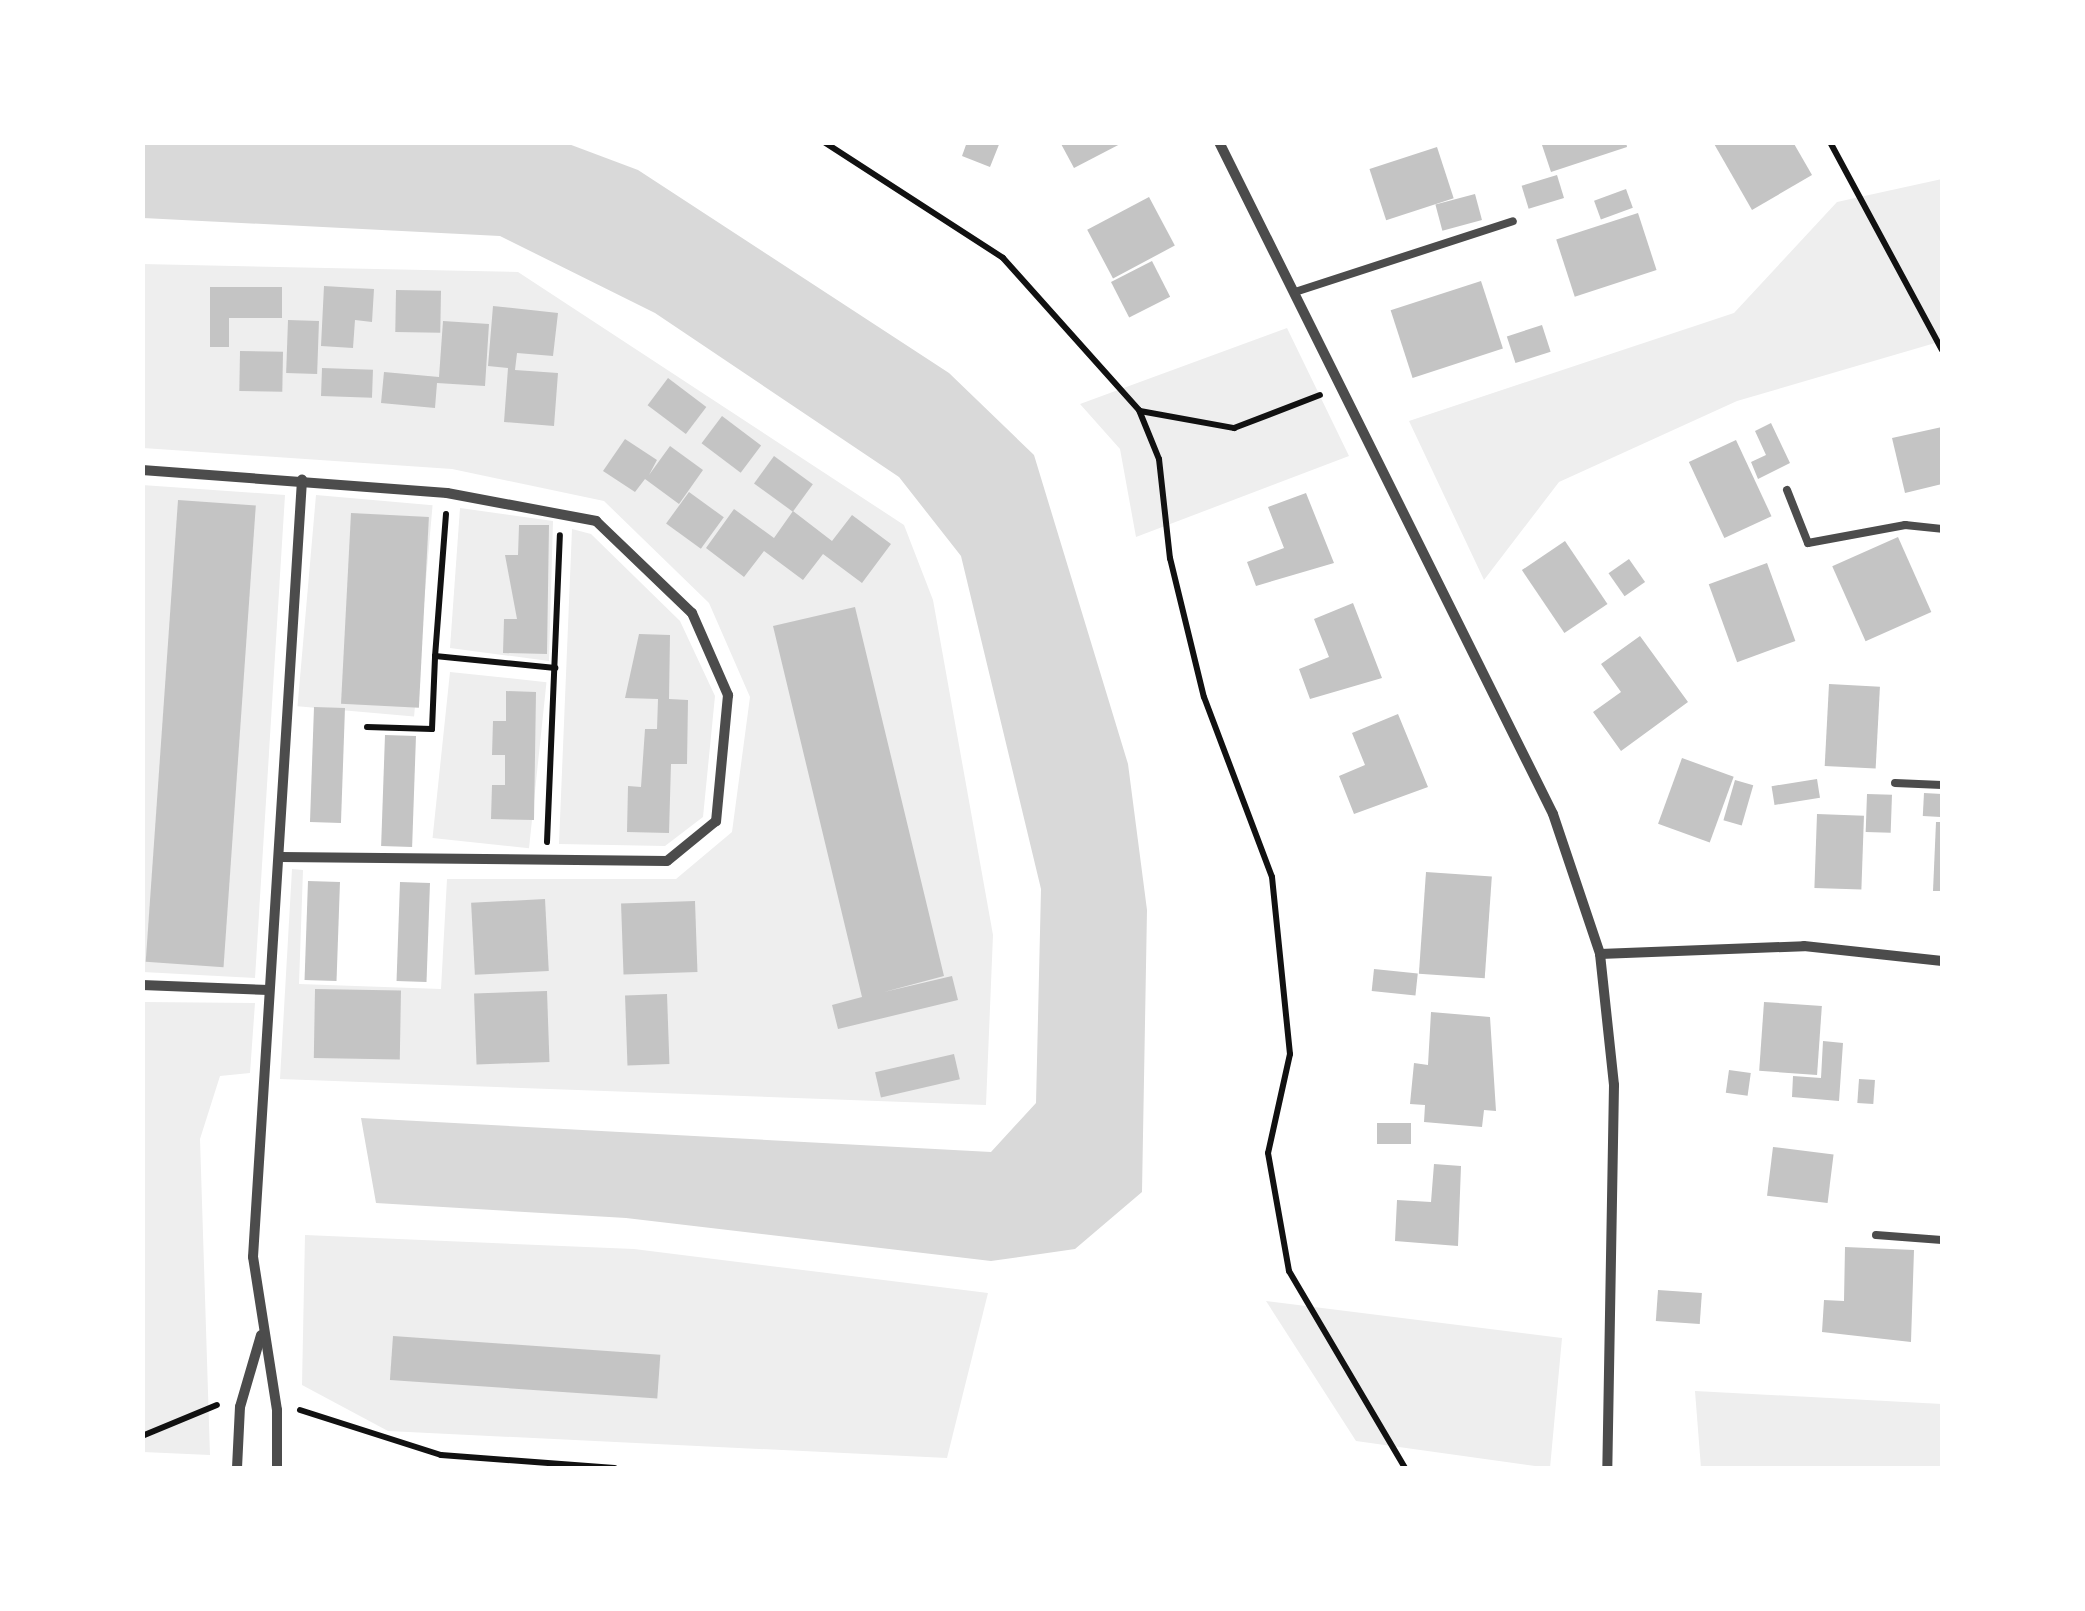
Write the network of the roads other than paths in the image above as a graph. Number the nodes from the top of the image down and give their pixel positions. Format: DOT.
graph roads {
  1 [pos="1218,142"];
  2 [pos="1513,221"];
  3 [pos="1294,292"];
  4 [pos="142,470"];
  5 [pos="302,480"];
  6 [pos="1787,490"];
  7 [pos="1942,529"];
  8 [pos="1894,783"];
  9 [pos="1942,785"];
  10 [pos="280,857"];
  11 [pos="1600,954"];
  12 [pos="1942,961"];
  13 [pos="142,985"];
  14 [pos="269,990"];
  15 [pos="1876,1235"];
  16 [pos="1942,1240"];
  17 [pos="261,1334"];
  18 [pos="236,1468"];
  19 [pos="277,1468"];
  20 [pos="1607,1468"];
  1 -- 3 [label="street"];
  2 -- 3 [label="lane"];
  3 -- 11 [label="street"];
  4 -- 5 [label="street"];
  5 -- 10 [label="street"];
  5 -- 10 [label="street"];
  6 -- 7 [label="lane"];
  8 -- 9 [label="lane"];
  10 -- 14 [label="street"];
  11 -- 12 [label="street"];
  11 -- 20 [label="street"];
  13 -- 14 [label="street"];
  14 -- 17 [label="street"];
  15 -- 16 [label="lane"];
  17 -- 18 [label="street"];
  17 -- 19 [label="street"];
}
